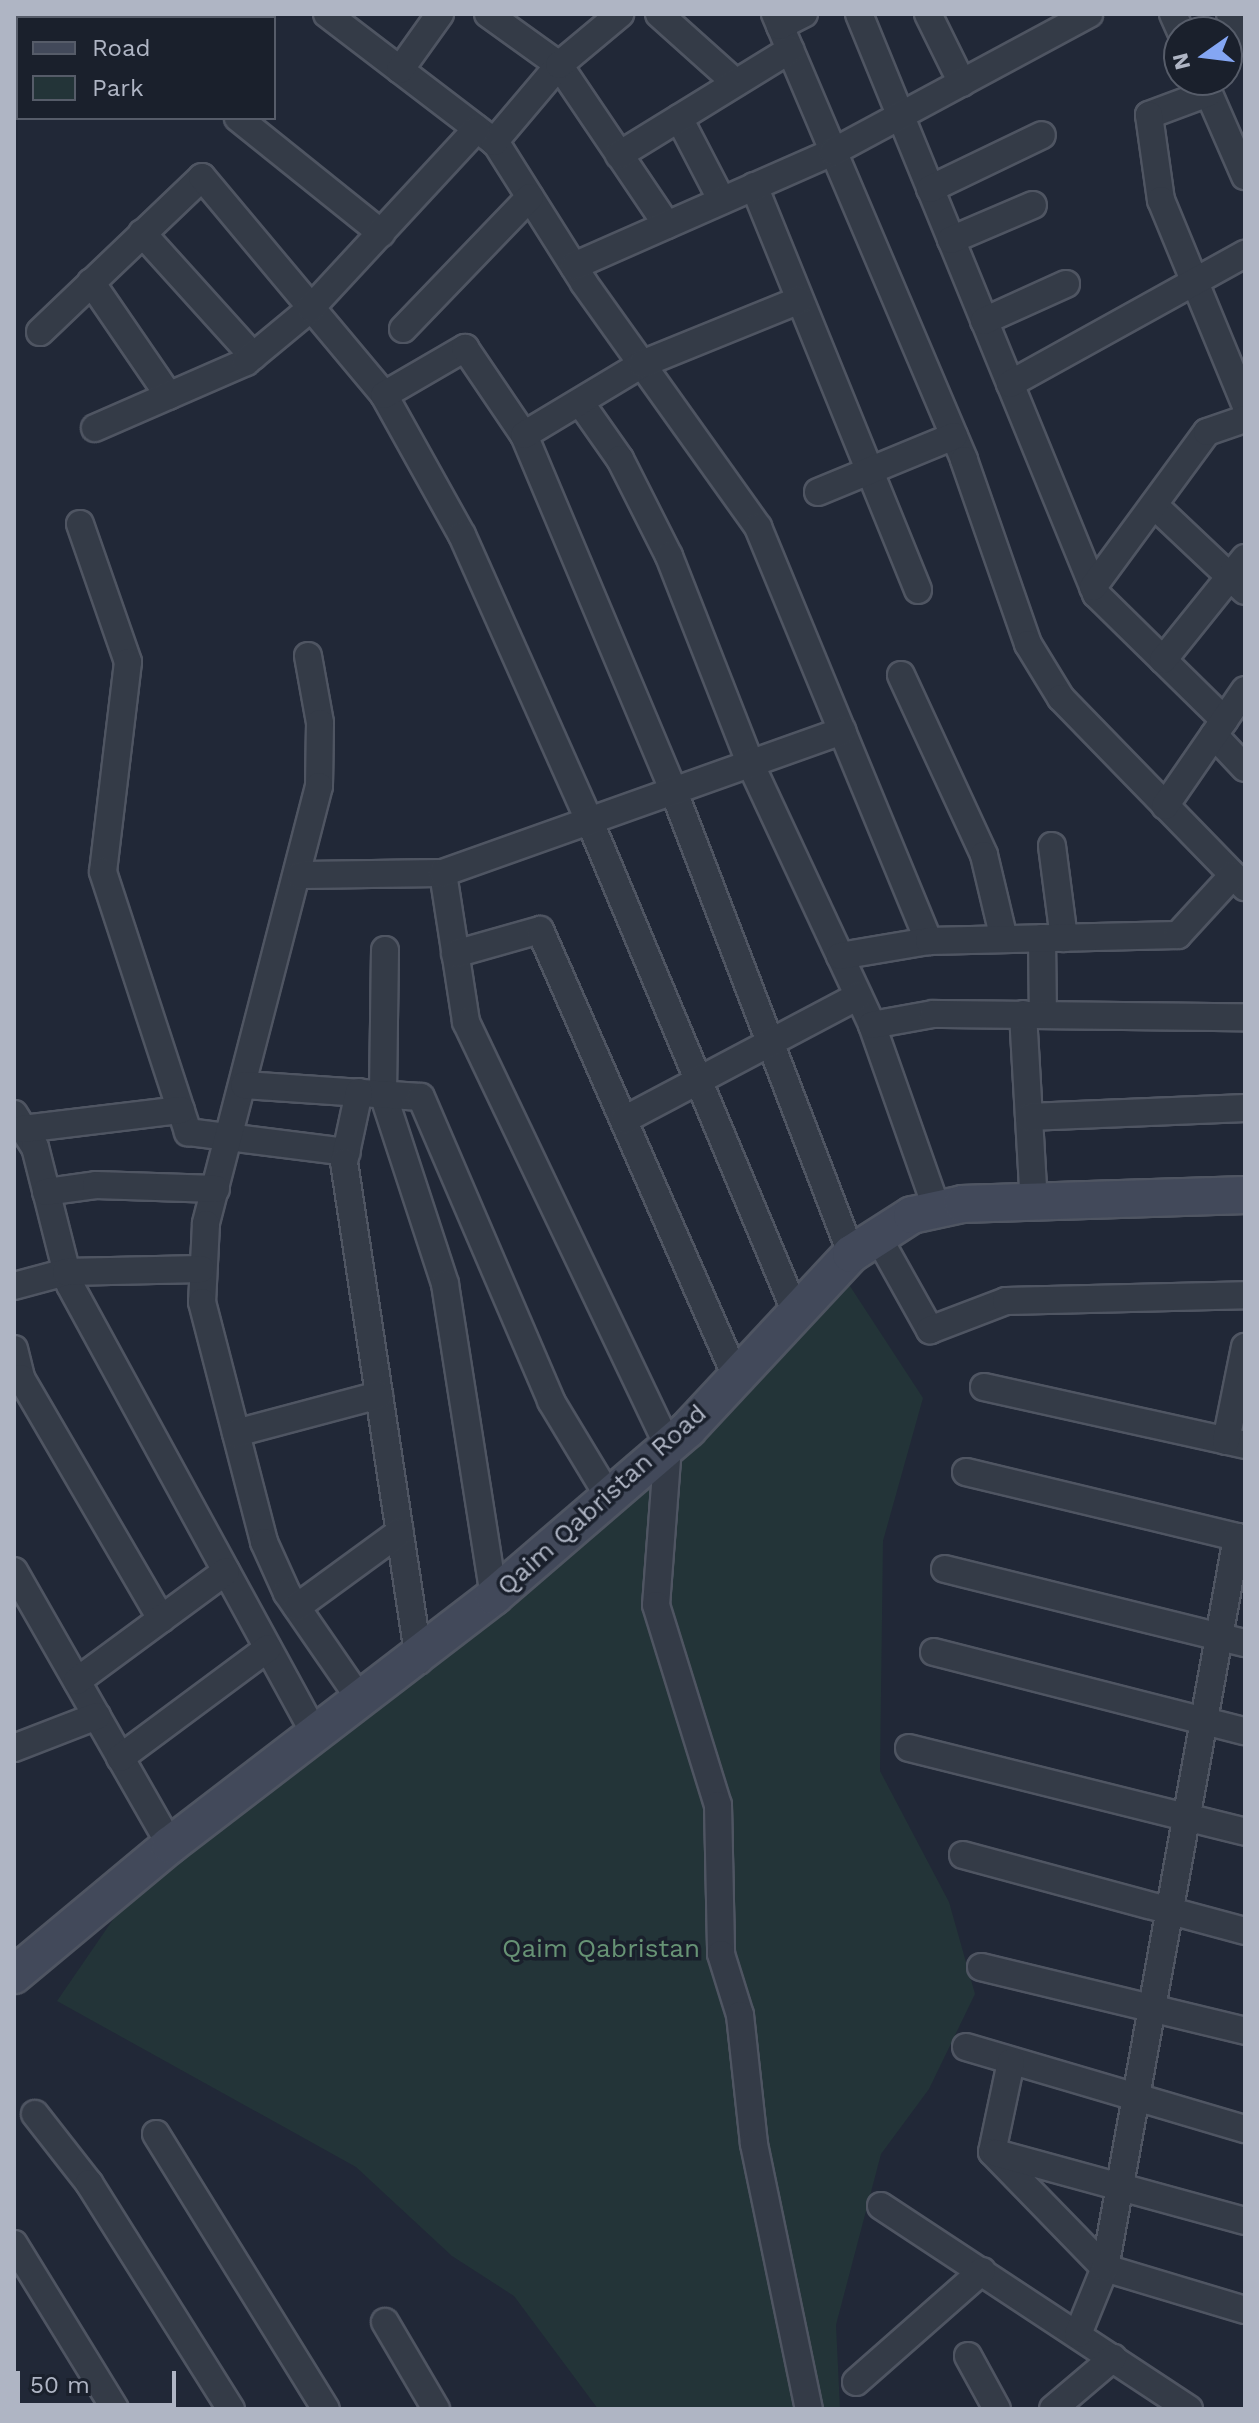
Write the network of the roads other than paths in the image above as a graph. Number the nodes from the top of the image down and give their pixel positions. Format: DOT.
graph roads {
  1 [pos="327,14"];
  2 [pos="440,14"];
  3 [pos="488,14"];
  4 [pos="620,14"];
  5 [pos="659,14"];
  6 [pos="804,14"];
  7 [pos="859,14"];
  8 [pos="1089,14"];
  9 [pos="1230,14"];
  10 [pos="933,16"];
  11 [pos="781,30"];
  12 [pos="1245,42"];
  13 [pos="559,65"];
  14 [pos="400,70"];
  15 [pos="736,83"];
  16 [pos="962,83"];
  17 [pos="1186,96"];
  18 [pos="1209,96"];
  19 [pos="901,116"];
  20 [pos="679,118"];
  21 [pos="240,120"];
  22 [pos="485,135"];
  23 [pos="1042,135"];
  24 [pos="833,152"];
  25 [pos="619,155"];
  26 [pos="1245,176"];
  27 [pos="754,186"];
  28 [pos="930,189"];
  29 [pos="530,197"];
  30 [pos="722,201"];
  31 [pos="1033,205"];
  32 [pos="667,225"];
  33 [pos="142,233"];
  34 [pos="381,233"];
  35 [pos="951,240"];
  36 [pos="1245,254"];
  37 [pos="574,266"];
  38 [pos="1194,281"];
  39 [pos="91,282"];
  40 [pos="1066,284"];
  41 [pos="800,300"];
  42 [pos="311,308"];
  43 [pos="984,321"];
  44 [pos="403,329"];
  45 [pos="40,332"];
  46 [pos="253,356"];
  47 [pos="642,364"];
  48 [pos="1010,384"];
  49 [pos="384,395"];
  50 [pos="169,396"];
  51 [pos="1245,404"];
  52 [pos="582,405"];
  53 [pos="1245,419"];
  54 [pos="95,428"];
  55 [pos="524,435"];
  56 [pos="954,436"];
  57 [pos="869,471"];
  58 [pos="818,492"];
  59 [pos="1154,505"];
  60 [pos="80,524"];
  61 [pos="1239,576"];
  62 [pos="1093,587"];
  63 [pos="918,590"];
  64 [pos="308,656"];
  65 [pos="1163,660"];
  66 [pos="901,675"];
  67 [pos="1234,709"];
  68 [pos="842,731"];
  69 [pos="751,765"];
  70 [pos="1245,768"];
  71 [pos="674,792"];
  72 [pos="1165,806"];
  73 [pos="590,822"];
  74 [pos="1052,846"];
  75 [pos="443,873"];
  76 [pos="300,875"];
  77 [pos="1239,881"];
  78 [pos="1053,938"];
  79 [pos="1004,939"];
  80 [pos="929,941"];
  81 [pos="385,950"];
  82 [pos="455,954"];
  83 [pos="840,956"];
  84 [pos="858,996"];
  85 [pos="1033,1014"];
  86 [pos="1245,1017"];
  87 [pos="872,1025"];
  88 [pos="770,1042"];
  89 [pos="698,1080"];
  90 [pos="244,1085"];
  91 [pos="371,1093"];
  92 [pos="1245,1108"];
  93 [pos="181,1110"];
  94 [pos="1029,1117"];
  95 [pos="624,1120"];
  96 [pos="19,1122"];
  97 [pos="230,1134"];
  98 [pos="347,1152"];
  99 [pos="216,1189"];
  100 [pos="46,1192"];
  101 [pos="1245,1195"];
  102 [pos="1034,1202"];
  103 [pos="937,1210"];
  104 [pos="865,1246"];
  105 [pos="201,1269"];
  106 [pos="66,1272"];
  107 [pos="14,1286"];
  108 [pos="1245,1295"];
  109 [pos="796,1313"];
  110 [pos="1245,1347"];
  111 [pos="14,1349"];
  112 [pos="736,1377"];
  113 [pos="984,1387"];
  114 [pos="379,1395"];
  115 [pos="236,1433"];
  116 [pos="1236,1443"];
  117 [pos="668,1446"];
  118 [pos="966,1472"];
  119 [pos="609,1497"];
  120 [pos="400,1532"];
  121 [pos="1241,1538"];
  122 [pos="945,1569"];
  123 [pos="226,1571"];
  124 [pos="17,1584"];
  125 [pos="494,1596"];
  126 [pos="297,1607"];
  127 [pos="161,1619"];
  128 [pos="1232,1640"];
  129 [pos="268,1648"];
  130 [pos="934,1652"];
  131 [pos="419,1660"];
  132 [pos="77,1681"];
  133 [pos="362,1702"];
  134 [pos="97,1716"];
  135 [pos="1204,1721"];
  136 [pos="1245,1731"];
  137 [pos="316,1736"];
  138 [pos="14,1748"];
  139 [pos="909,1748"];
  140 [pos="120,1758"];
  141 [pos="1187,1817"];
  142 [pos="1245,1832"];
  143 [pos="170,1845"];
  144 [pos="963,1855"];
  145 [pos="1170,1909"];
  146 [pos="1245,1931"];
  147 [pos="981,1967"];
  148 [pos="15,1972"];
  149 [pos="1153,2005"];
  150 [pos="1245,2031"];
  151 [pos="966,2047"];
  152 [pos="1011,2062"];
  153 [pos="1136,2095"];
  154 [pos="35,2114"];
  155 [pos="1245,2129"];
  156 [pos="156,2134"];
  157 [pos="992,2152"];
  158 [pos="1119,2190"];
  159 [pos="881,2206"];
  160 [pos="1245,2221"];
  161 [pos="14,2244"];
  162 [pos="1105,2268"];
  163 [pos="982,2271"];
  164 [pos="1245,2310"];
  165 [pos="385,2322"];
  166 [pos="1078,2334"];
  167 [pos="968,2356"];
  168 [pos="1113,2358"];
  169 [pos="856,2382"];
  170 [pos="115,2409"];
  171 [pos="231,2409"];
  172 [pos="326,2409"];
  173 [pos="436,2409"];
  174 [pos="809,2409"];
  175 [pos="997,2409"];
  176 [pos="1053,2409"];
  177 [pos="1189,2409"];
  1 -- 14 [label="street"];
  2 -- 14 [label="street"];
  3 -- 13 [label="street"];
  4 -- 13 [label="street"];
  5 -- 15 [label="street"];
  6 -- 11 [label="street"];
  7 -- 19 [label="street"];
  8 -- 16 [label="street"];
  9 -- 12 [label="street"];
  10 -- 16 [label="street"];
  11 -- 15 [label="street"];
  11 -- 24 [label="street"];
  13 -- 22 [label="street"];
  13 -- 25 [label="street"];
  14 -- 22 [label="street"];
  15 -- 20 [label="street"];
  16 -- 19 [label="street"];
  17 -- 38 [label="street"];
  18 -- 26 [label="street"];
  19 -- 24 [label="street"];
  19 -- 28 [label="street"];
  20 -- 25 [label="street"];
  20 -- 30 [label="street"];
  21 -- 34 [label="street"];
  22 -- 29 [label="street"];
  22 -- 34 [label="street"];
  23 -- 28 [label="street"];
  24 -- 27 [label="street"];
  24 -- 56 [label="street"];
  25 -- 32 [label="street"];
  27 -- 30 [label="street"];
  27 -- 41 [label="street"];
  28 -- 35 [label="street"];
  29 -- 37 [label="street"];
  29 -- 44 [label="street"];
  30 -- 32 [label="street"];
  31 -- 35 [label="street"];
  32 -- 37 [label="street"];
  33 -- 39 [label="street"];
  33 -- 42 [label="street"];
  33 -- 46 [label="street"];
  34 -- 42 [label="street"];
  35 -- 43 [label="street"];
  36 -- 38 [label="street"];
  37 -- 47 [label="street"];
  38 -- 48 [label="street"];
  38 -- 51 [label="street"];
  39 -- 45 [label="street"];
  39 -- 50 [label="street"];
  40 -- 43 [label="street"];
  41 -- 47 [label="street"];
  41 -- 57 [label="street"];
  42 -- 46 [label="street"];
  42 -- 49 [label="street"];
  43 -- 48 [label="street"];
  46 -- 50 [label="street"];
  47 -- 52 [label="street"];
  47 -- 68 [label="street"];
  48 -- 62 [label="street"];
  49 -- 55 [label="street"];
  49 -- 73 [label="street"];
  50 -- 54 [label="street"];
  52 -- 55 [label="street"];
  52 -- 69 [label="street"];
  53 -- 59 [label="street"];
  55 -- 71 [label="street"];
  56 -- 57 [label="street"];
  56 -- 72 [label="street"];
  57 -- 58 [label="street"];
  57 -- 63 [label="street"];
  59 -- 61 [label="street"];
  59 -- 62 [label="street"];
  60 -- 93 [label="street"];
  61 -- 65 [label="street"];
  62 -- 65 [label="street"];
  64 -- 76 [label="street"];
  65 -- 67 [label="street"];
  66 -- 79 [label="street"];
  67 -- 70 [label="street"];
  67 -- 72 [label="street"];
  68 -- 69 [label="street"];
  68 -- 80 [label="street"];
  69 -- 71 [label="street"];
  69 -- 83 [label="street"];
  71 -- 73 [label="street"];
  71 -- 88 [label="street"];
  72 -- 77 [label="street"];
  73 -- 75 [label="street"];
  73 -- 89 [label="street"];
  74 -- 78 [label="street"];
  75 -- 76 [label="street"];
  75 -- 82 [label="street"];
  76 -- 90 [label="street"];
  77 -- 78 [label="street"];
  78 -- 79 [label="street"];
  78 -- 85 [label="street"];
  79 -- 80 [label="street"];
  80 -- 83 [label="street"];
  81 -- 91 [label="street"];
  82 -- 95 [label="street"];
  82 -- 117 [label="street"];
  83 -- 84 [label="street"];
  84 -- 87 [label="street"];
  84 -- 88 [label="street"];
  85 -- 86 [label="street"];
  85 -- 87 [label="street"];
  85 -- 94 [label="street"];
  87 -- 103 [label="street"];
  88 -- 89 [label="street"];
  88 -- 104 [label="street"];
  89 -- 95 [label="street"];
  89 -- 109 [label="street"];
  90 -- 91 [label="street"];
  90 -- 97 [label="street"];
  91 -- 98 [label="street"];
  91 -- 119 [label="street"];
  91 -- 125 [label="street"];
  92 -- 94 [label="street"];
  93 -- 96 [label="street"];
  93 -- 97 [label="street"];
  94 -- 102 [label="street"];
  95 -- 112 [label="street"];
  96 -- 100 [label="street"];
  97 -- 98 [label="street"];
  97 -- 99 [label="street"];
  98 -- 114 [label="street"];
  99 -- 100 [label="street"];
  99 -- 105 [label="street"];
  100 -- 106 [label="street"];
  101 -- 102 [label="street, Qaim Qabristan Road"];
  102 -- 103 [label="street, Qaim Qabristan Road"];
  103 -- 104 [label="street, Qaim Qabristan Road"];
  104 -- 108 [label="street"];
  104 -- 109 [label="street, Qaim Qabristan Road"];
  105 -- 106 [label="street"];
  105 -- 115 [label="street"];
  106 -- 107 [label="street"];
  106 -- 123 [label="street"];
  109 -- 112 [label="street, Qaim Qabristan Road"];
  110 -- 116 [label="street"];
  111 -- 127 [label="street"];
  112 -- 117 [label="street, Qaim Qabristan Road"];
  113 -- 116 [label="street"];
  114 -- 115 [label="street"];
  114 -- 120 [label="street"];
  115 -- 126 [label="street"];
  117 -- 119 [label="street, Qaim Qabristan Road"];
  117 -- 174 [label="street"];
  118 -- 121 [label="street"];
  119 -- 125 [label="street, Qaim Qabristan Road"];
  120 -- 126 [label="street"];
  120 -- 131 [label="street"];
  121 -- 128 [label="street"];
  122 -- 128 [label="street"];
  123 -- 127 [label="street"];
  123 -- 129 [label="street"];
  124 -- 132 [label="street"];
  125 -- 131 [label="street, Qaim Qabristan Road"];
  126 -- 133 [label="street"];
  127 -- 132 [label="street"];
  128 -- 135 [label="street"];
  129 -- 137 [label="street"];
  129 -- 140 [label="street"];
  130 -- 135 [label="street"];
  131 -- 133 [label="street, Qaim Qabristan Road"];
  132 -- 134 [label="street"];
  133 -- 137 [label="street, Qaim Qabristan Road"];
  134 -- 138 [label="street"];
  134 -- 140 [label="street"];
  135 -- 136 [label="street"];
  135 -- 141 [label="street"];
  137 -- 143 [label="street, Qaim Qabristan Road"];
  139 -- 141 [label="street"];
  140 -- 143 [label="street"];
  141 -- 142 [label="street"];
  141 -- 145 [label="street"];
  143 -- 148 [label="street, Qaim Qabristan Road"];
  144 -- 145 [label="street"];
  145 -- 146 [label="street"];
  145 -- 149 [label="street"];
  147 -- 149 [label="street"];
  149 -- 150 [label="street"];
  149 -- 153 [label="street"];
  151 -- 152 [label="street"];
  152 -- 153 [label="street"];
  152 -- 157 [label="street"];
  153 -- 155 [label="street"];
  153 -- 158 [label="street"];
  154 -- 171 [label="street"];
  156 -- 172 [label="street"];
  157 -- 158 [label="street"];
  157 -- 162 [label="street"];
  158 -- 160 [label="street"];
  158 -- 162 [label="street"];
  159 -- 163 [label="street"];
  161 -- 170 [label="street"];
  162 -- 164 [label="street"];
  162 -- 166 [label="street"];
  163 -- 166 [label="street"];
  163 -- 169 [label="street"];
  165 -- 173 [label="street"];
  166 -- 168 [label="street"];
  167 -- 175 [label="street"];
  168 -- 176 [label="street"];
  168 -- 177 [label="street"];
}
